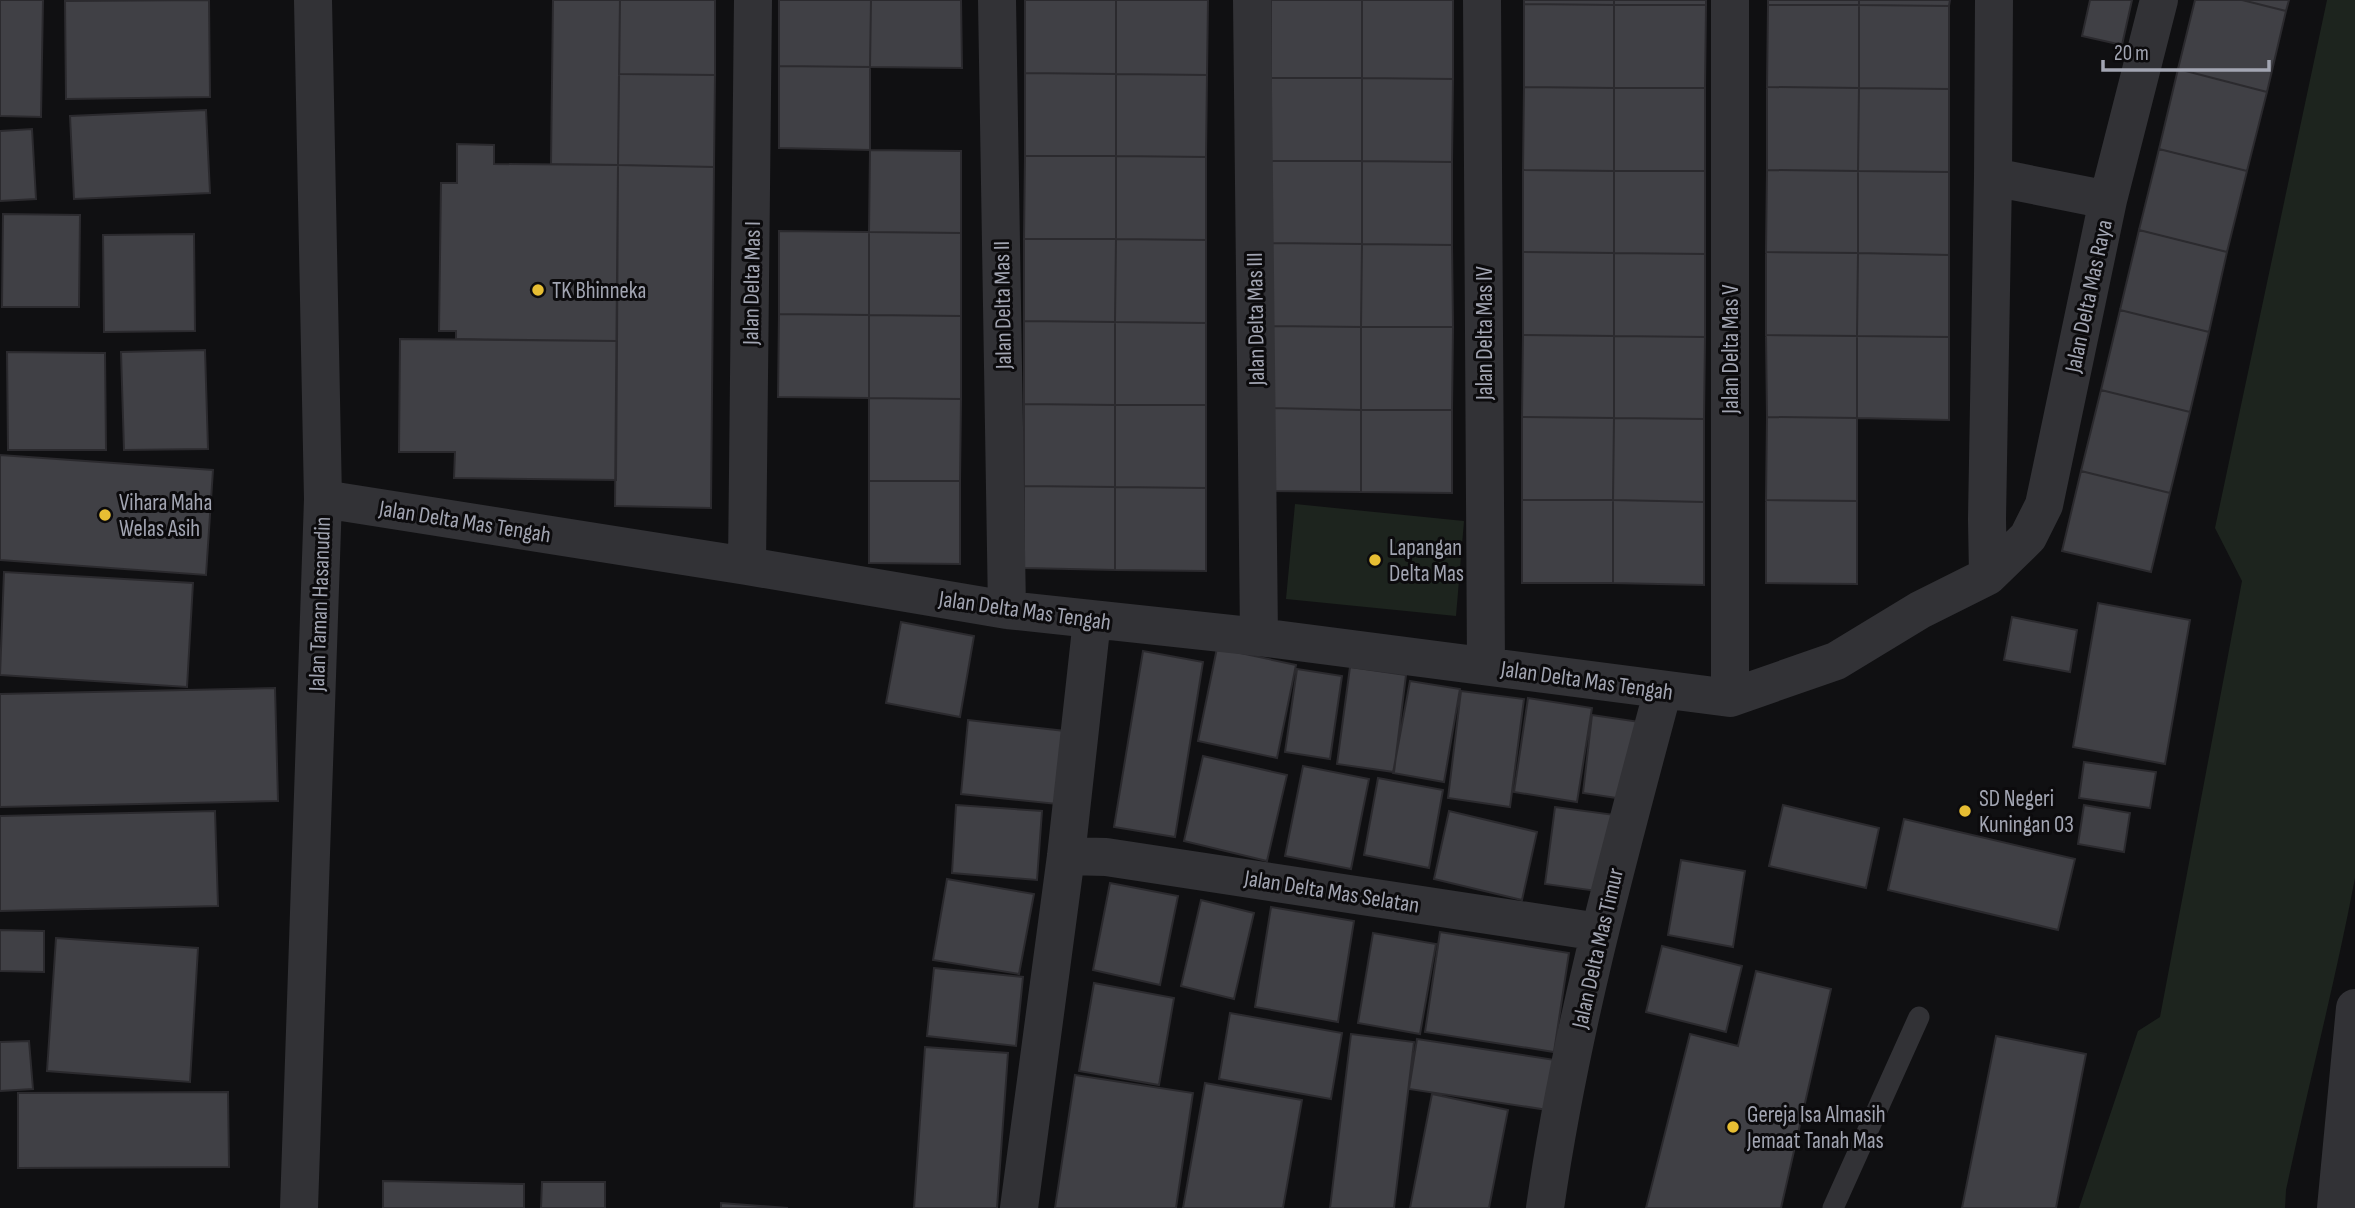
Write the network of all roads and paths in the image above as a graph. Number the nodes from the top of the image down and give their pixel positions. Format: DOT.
graph roads {
  1 [pos="313,0"];
  2 [pos="753,0"];
  3 [pos="997,0"];
  4 [pos="1252,0"];
  5 [pos="1482,0"];
  6 [pos="1730,0"];
  7 [pos="1994,0"];
  8 [pos="2159,0"];
  9 [pos="1993,177"];
  10 [pos="2108,200"];
  11 [pos="323,499"];
  12 [pos="747,566"];
  13 [pos="1989,576"];
  14 [pos="1007,610"];
  15 [pos="1093,620"];
  16 [pos="1259,638"];
  17 [pos="1486,666"];
  18 [pos="1663,690"];
  19 [pos="1730,698"];
  20 [pos="1066,856"];
  21 [pos="1599,932"];
  22 [pos="2355,1008"];
  23 [pos="1919,1017"];
  24 [pos="299,1208"];
  25 [pos="1019,1208"];
  26 [pos="1545,1208"];
  27 [pos="1833,1208"];
  28 [pos="2336,1208"];
  1 -- 11 [label="street, Jalan Taman Hasanudin"];
  2 -- 12 [label="street, Jalan Delta Mas I"];
  3 -- 14 [label="street, Jalan Delta Mas II"];
  4 -- 16 [label="street, Jalan Delta Mas III"];
  5 -- 17 [label="street, Jalan Delta Mas IV"];
  6 -- 19 [label="street, Jalan Delta Mas V"];
  7 -- 9 [label="street"];
  8 -- 10 [label="street, Jalan Delta Mas Raya"];
  9 -- 10 [label="street"];
  9 -- 13 [label="street"];
  10 -- 13 [label="street, Jalan Delta Mas Raya"];
  11 -- 12 [label="street, Jalan Delta Mas Tengah"];
  11 -- 24 [label="street, Jalan Taman Hasanudin"];
  12 -- 14 [label="street, Jalan Delta Mas Tengah"];
  13 -- 19 [label="street, Jalan Delta Mas Raya"];
  14 -- 15 [label="street, Jalan Delta Mas Tengah"];
  15 -- 16 [label="street, Jalan Delta Mas Tengah"];
  15 -- 20 [label="street"];
  16 -- 17 [label="street, Jalan Delta Mas Tengah"];
  17 -- 18 [label="street, Jalan Delta Mas Tengah"];
  18 -- 19 [label="street, Jalan Delta Mas Tengah"];
  18 -- 21 [label="street, Jalan Delta Mas Timur"];
  20 -- 21 [label="street, Jalan Delta Mas Selatan"];
  20 -- 25 [label="street"];
  21 -- 26 [label="street, Jalan Delta Mas Timur"];
  22 -- 28 [label="street"];
  23 -- 27 [label="lane"];
}
